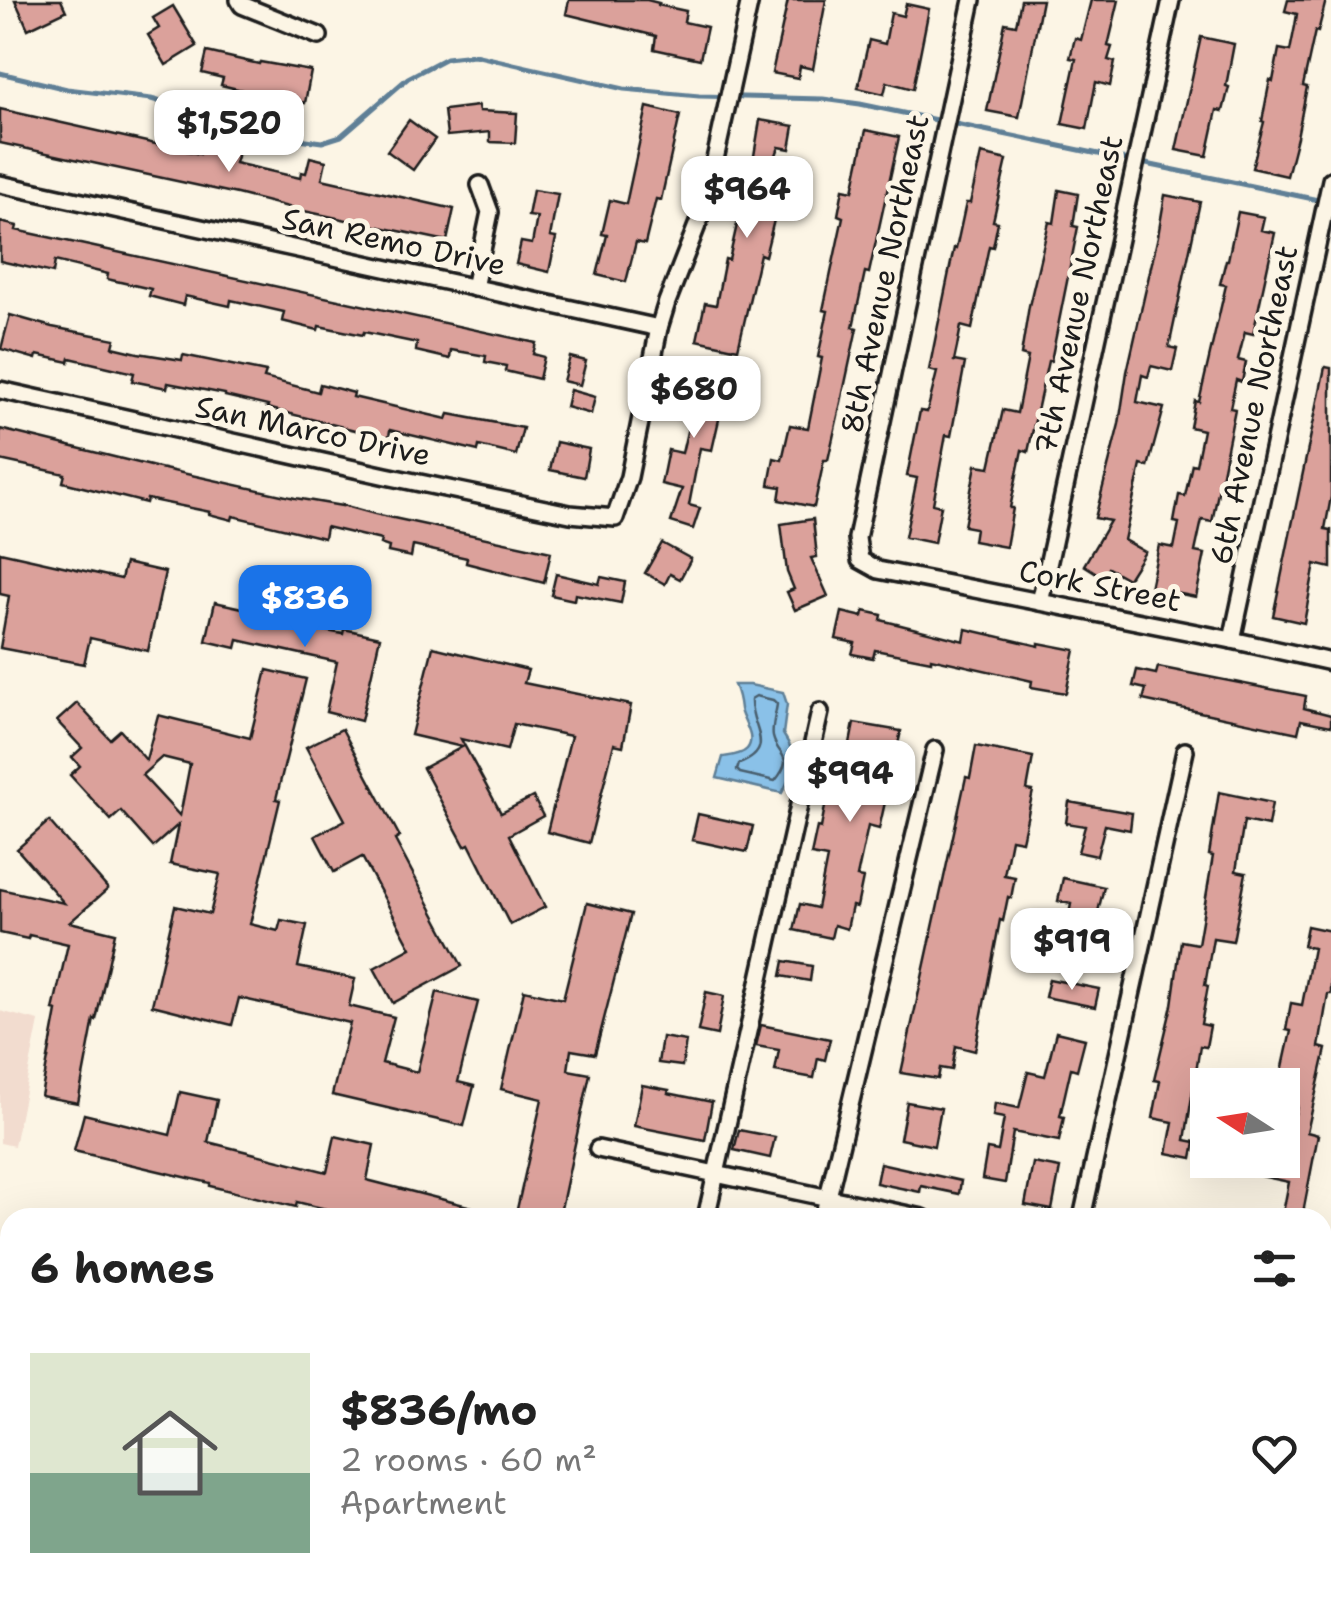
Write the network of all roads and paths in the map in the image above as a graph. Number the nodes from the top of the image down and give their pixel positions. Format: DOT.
graph roads {
  1 [pos="239,0"];
  2 [pos="750,0"];
  3 [pos="972,0"];
  4 [pos="1171,0"];
  5 [pos="320,36"];
  6 [pos="1330,183"];
  7 [pos="0,184"];
  8 [pos="480,185"];
  9 [pos="474,288"];
  10 [pos="660,328"];
  11 [pos="0,390"];
  12 [pos="860,560"];
  13 [pos="1040,602"];
  14 [pos="1232,640"];
  15 [pos="1331,662"];
  16 [pos="820,712"];
  17 [pos="936,750"];
  18 [pos="1186,750"];
  19 [pos="598,1149"];
  20 [pos="716,1174"];
  21 [pos="828,1198"];
  22 [pos="708,1208"];
  23 [pos="826,1208"];
  24 [pos="876,1208"];
  25 [pos="1084,1208"];
  1 -- 5 [label="street"];
  2 -- 10 [label="street"];
  3 -- 12 [label="street, 8th Avenue Northeast"];
  4 -- 13 [label="street, 7th Avenue Northeast"];
  6 -- 14 [label="street, 6th Avenue Northeast"];
  7 -- 9 [label="street, San Remo Drive"];
  8 -- 9 [label="street"];
  9 -- 10 [label="street, San Remo Drive"];
  10 -- 11 [label="street, San Marco Drive"];
  12 -- 13 [label="street, Cork Street"];
  13 -- 14 [label="street, Cork Street"];
  14 -- 15 [label="street, Cork Street"];
  16 -- 20 [label="street"];
  17 -- 21 [label="street"];
  18 -- 25 [label="street"];
  19 -- 20 [label="street"];
  20 -- 21 [label="street"];
  20 -- 22 [label="street"];
  21 -- 23 [label="street"];
  21 -- 24 [label="street"];
}
